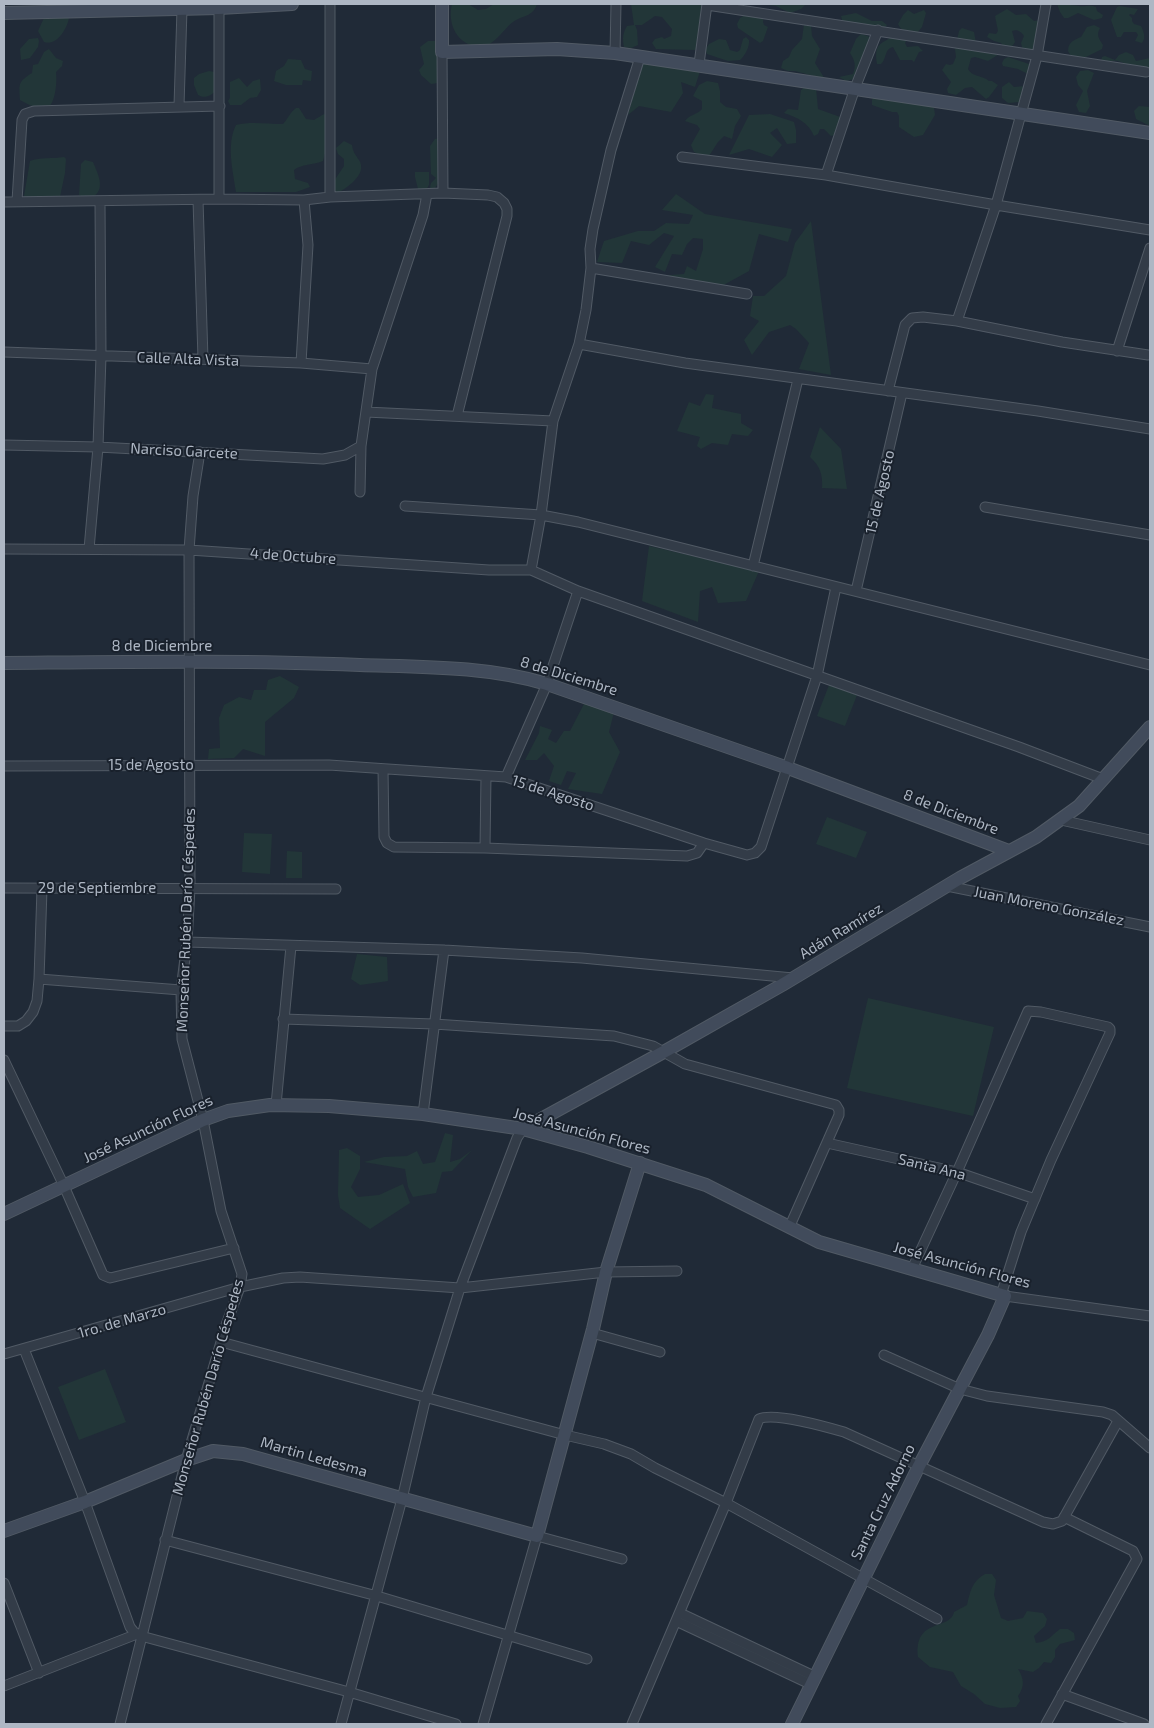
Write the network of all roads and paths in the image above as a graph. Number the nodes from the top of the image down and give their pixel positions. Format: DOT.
graph roads {
  1 [pos="288,4"];
  2 [pos="292,4"];
  3 [pos="330,4"];
  4 [pos="442,4"];
  5 [pos="616,4"];
  6 [pos="707,4"];
  7 [pos="1046,4"];
  8 [pos="125,7"];
  9 [pos="219,8"];
  10 [pos="182,9"];
  11 [pos="4,13"];
  12 [pos="878,30"];
  13 [pos="442,52"];
  14 [pos="615,53"];
  15 [pos="1037,56"];
  16 [pos="640,57"];
  17 [pos="699,64"];
  18 [pos="1146,72"];
  19 [pos="855,88"];
  20 [pos="178,106"];
  21 [pos="220,106"];
  22 [pos="1022,112"];
  23 [pos="1150,133"];
  24 [pos="682,157"];
  25 [pos="826,175"];
  26 [pos="443,193"];
  27 [pos="427,194"];
  28 [pos="330,197"];
  29 [pos="219,199"];
  30 [pos="198,200"];
  31 [pos="304,200"];
  32 [pos="16,201"];
  33 [pos="4,202"];
  34 [pos="100,202"];
  35 [pos="996,205"];
  36 [pos="1150,230"];
  37 [pos="1150,248"];
  38 [pos="590,268"];
  39 [pos="748,294"];
  40 [pos="957,321"];
  41 [pos="579,344"];
  42 [pos="1117,351"];
  43 [pos="4,352"];
  44 [pos="1148,355"];
  45 [pos="101,356"];
  46 [pos="203,359"];
  47 [pos="301,363"];
  48 [pos="372,369"];
  49 [pos="798,379"];
  50 [pos="888,390"];
  51 [pos="902,393"];
  52 [pos="366,412"];
  53 [pos="457,416"];
  54 [pos="553,421"];
  55 [pos="1150,429"];
  56 [pos="4,445"];
  57 [pos="361,446"];
  58 [pos="98,447"];
  59 [pos="200,452"];
  60 [pos="360,492"];
  61 [pos="405,506"];
  62 [pos="985,507"];
  63 [pos="540,515"];
  64 [pos="1150,534"];
  65 [pos="4,549"];
  66 [pos="89,549"];
  67 [pos="189,550"];
  68 [pos="753,566"];
  69 [pos="531,570"];
  70 [pos="836,587"];
  71 [pos="578,591"];
  72 [pos="856,591"];
  73 [pos="190,662"];
  74 [pos="4,663"];
  75 [pos="1150,665"];
  76 [pos="818,676"];
  77 [pos="547,684"];
  78 [pos="1150,727"];
  79 [pos="190,765"];
  80 [pos="4,766"];
  81 [pos="788,768"];
  82 [pos="383,769"];
  83 [pos="486,776"];
  84 [pos="506,777"];
  85 [pos="1103,779"];
  86 [pos="1061,820"];
  87 [pos="1150,840"];
  88 [pos="704,843"];
  89 [pos="485,848"];
  90 [pos="1009,851"];
  91 [pos="947,886"];
  92 [pos="4,888"];
  93 [pos="190,888"];
  94 [pos="42,889"];
  95 [pos="336,889"];
  96 [pos="1150,927"];
  97 [pos="187,942"];
  98 [pos="290,946"];
  99 [pos="444,950"];
  100 [pos="794,978"];
  101 [pos="39,979"];
  102 [pos="181,990"];
  103 [pos="283,1019"];
  104 [pos="434,1024"];
  105 [pos="4,1026"];
  106 [pos="665,1051"];
  107 [pos="4,1060"];
  108 [pos="276,1105"];
  109 [pos="423,1114"];
  110 [pos="202,1120"];
  111 [pos="523,1128"];
  112 [pos="827,1144"];
  113 [pos="640,1163"];
  114 [pos="958,1172"];
  115 [pos="64,1186"];
  116 [pos="1035,1199"];
  117 [pos="4,1214"];
  118 [pos="790,1228"];
  119 [pos="234,1248"];
  120 [pos="912,1269"];
  121 [pos="677,1271"];
  122 [pos="606,1272"];
  123 [pos="240,1287"];
  124 [pos="460,1288"];
  125 [pos="1003,1295"];
  126 [pos="1150,1316"];
  127 [pos="592,1333"];
  128 [pos="221,1342"];
  129 [pos="24,1349"];
  130 [pos="660,1352"];
  131 [pos="4,1354"];
  132 [pos="884,1355"];
  133 [pos="960,1389"];
  134 [pos="426,1397"];
  135 [pos="1118,1421"];
  136 [pos="565,1435"];
  137 [pos="1150,1448"];
  138 [pos="186,1460"];
  139 [pos="919,1466"];
  140 [pos="402,1499"];
  141 [pos="85,1502"];
  142 [pos="726,1503"];
  143 [pos="1064,1517"];
  144 [pos="4,1532"];
  145 [pos="537,1536"];
  146 [pos="165,1540"];
  147 [pos="622,1559"];
  148 [pos="864,1578"];
  149 [pos="4,1583"];
  150 [pos="377,1596"];
  151 [pos="678,1617"];
  152 [pos="937,1619"];
  153 [pos="139,1635"];
  154 [pos="508,1635"];
  155 [pos="587,1659"];
  156 [pos="38,1673"];
  157 [pos="814,1681"];
  158 [pos="4,1686"];
  159 [pos="349,1692"];
  160 [pos="1062,1694"];
  161 [pos="120,1724"];
  162 [pos="341,1724"];
  163 [pos="456,1724"];
  164 [pos="483,1724"];
  165 [pos="632,1724"];
  166 [pos="792,1724"];
  167 [pos="1046,1724"];
  168 [pos="1144,1724"];
  1 -- 2 [label="street"];
  1 -- 9 [label="street"];
  3 -- 28 [label="street"];
  4 -- 13 [label="street"];
  5 -- 14 [label="street"];
  6 -- 12 [label="street"];
  6 -- 17 [label="street"];
  7 -- 15 [label="street"];
  8 -- 10 [label="street"];
  8 -- 11 [label="street"];
  9 -- 10 [label="street"];
  9 -- 21 [label="street"];
  10 -- 20 [label="street"];
  12 -- 15 [label="street"];
  12 -- 19 [label="street"];
  13 -- 14 [label="street"];
  13 -- 26 [label="street"];
  14 -- 16 [label="street"];
  15 -- 18 [label="street"];
  15 -- 22 [label="street"];
  16 -- 17 [label="street"];
  16 -- 38 [label="street"];
  17 -- 19 [label="street"];
  19 -- 22 [label="street"];
  19 -- 25 [label="street"];
  20 -- 21 [label="street"];
  20 -- 32 [label="street"];
  21 -- 29 [label="street"];
  22 -- 23 [label="street"];
  22 -- 35 [label="street"];
  24 -- 25 [label="street"];
  25 -- 35 [label="street"];
  26 -- 27 [label="street"];
  26 -- 53 [label="street"];
  27 -- 28 [label="street"];
  27 -- 48 [label="street"];
  28 -- 31 [label="street"];
  29 -- 30 [label="street"];
  29 -- 31 [label="street"];
  30 -- 34 [label="street"];
  30 -- 46 [label="street"];
  31 -- 47 [label="street"];
  32 -- 33 [label="street"];
  32 -- 34 [label="street"];
  34 -- 45 [label="street"];
  35 -- 36 [label="street"];
  35 -- 40 [label="street"];
  37 -- 42 [label="street"];
  38 -- 39 [label="street"];
  38 -- 41 [label="street"];
  40 -- 42 [label="street"];
  40 -- 50 [label="street"];
  41 -- 49 [label="street"];
  41 -- 54 [label="street"];
  42 -- 44 [label="street"];
  43 -- 45 [label="street, Calle Alta Vista"];
  45 -- 46 [label="street, Calle Alta Vista"];
  45 -- 58 [label="street"];
  46 -- 47 [label="street, Calle Alta Vista"];
  47 -- 48 [label="street, Calle Alta Vista"];
  48 -- 52 [label="street"];
  49 -- 50 [label="street"];
  49 -- 68 [label="street"];
  50 -- 51 [label="street"];
  51 -- 55 [label="street"];
  51 -- 72 [label="street, 15 de Agosto"];
  52 -- 53 [label="street"];
  52 -- 57 [label="street"];
  53 -- 54 [label="street"];
  54 -- 63 [label="street"];
  56 -- 58 [label="street, Narciso Garcete"];
  57 -- 59 [label="street, Narciso Garcete"];
  57 -- 60 [label="street"];
  58 -- 59 [label="street, Narciso Garcete"];
  58 -- 66 [label="street"];
  59 -- 67 [label="street, Monseñor Rubén Darío Céspedes"];
  61 -- 63 [label="street"];
  62 -- 64 [label="street"];
  63 -- 68 [label="street"];
  63 -- 69 [label="street"];
  65 -- 66 [label="street, 4 de Octubre"];
  66 -- 67 [label="street, 4 de Octubre"];
  67 -- 69 [label="street, 4 de Octubre"];
  67 -- 73 [label="street, Monseñor Rubén Darío Céspedes"];
  68 -- 70 [label="street"];
  69 -- 71 [label="street, 4 de Octubre"];
  70 -- 72 [label="street"];
  70 -- 76 [label="street, 15 de Agosto"];
  71 -- 76 [label="street, 4 de Octubre"];
  71 -- 77 [label="street"];
  72 -- 75 [label="street"];
  73 -- 74 [label="street, 8 de Diciembre"];
  73 -- 77 [label="street, 8 de Diciembre"];
  73 -- 79 [label="street, Monseñor Rubén Darío Céspedes"];
  76 -- 81 [label="street, 15 de Agosto"];
  76 -- 85 [label="street, 4 de Octubre"];
  77 -- 81 [label="street, 8 de Diciembre"];
  77 -- 84 [label="street"];
  78 -- 85 [label="street, Adán Ramírez"];
  79 -- 80 [label="street, 15 de Agosto"];
  79 -- 82 [label="street, 15 de Agosto"];
  79 -- 93 [label="street, Monseñor Rubén Darío Céspedes"];
  81 -- 88 [label="street, 15 de Agosto"];
  81 -- 90 [label="street, 8 de Diciembre"];
  82 -- 83 [label="street, 15 de Agosto"];
  82 -- 89 [label="street"];
  83 -- 84 [label="street, 15 de Agosto"];
  83 -- 89 [label="street"];
  84 -- 88 [label="street, 15 de Agosto"];
  85 -- 86 [label="street, Adán Ramírez"];
  86 -- 87 [label="street"];
  86 -- 90 [label="street, Adán Ramírez"];
  88 -- 89 [label="street"];
  90 -- 91 [label="street, Adán Ramírez"];
  91 -- 96 [label="street, Juan Moreno González"];
  91 -- 100 [label="street, Adán Ramírez"];
  92 -- 94 [label="street, 29 de Septiembre"];
  93 -- 94 [label="street, 29 de Septiembre"];
  93 -- 95 [label="street, 29 de Septiembre"];
  93 -- 97 [label="street, Monseñor Rubén Darío Céspedes"];
  94 -- 101 [label="street"];
  97 -- 98 [label="street"];
  97 -- 102 [label="street, Monseñor Rubén Darío Céspedes"];
  98 -- 99 [label="street"];
  98 -- 103 [label="street"];
  99 -- 100 [label="street"];
  99 -- 104 [label="street"];
  100 -- 106 [label="street, Adán Ramírez"];
  101 -- 102 [label="street"];
  101 -- 105 [label="street"];
  102 -- 110 [label="street, Monseñor Rubén Darío Céspedes"];
  103 -- 104 [label="street"];
  103 -- 108 [label="street"];
  104 -- 106 [label="street"];
  104 -- 109 [label="street"];
  106 -- 111 [label="street, Adán Ramírez"];
  106 -- 112 [label="street"];
  107 -- 115 [label="street"];
  108 -- 109 [label="street, José Asunción Flores"];
  108 -- 110 [label="street, José Asunción Flores"];
  109 -- 111 [label="street, José Asunción Flores"];
  110 -- 115 [label="street, José Asunción Flores"];
  110 -- 119 [label="street, Monseñor Rubén Darío Céspedes"];
  111 -- 113 [label="street, José Asunción Flores"];
  111 -- 124 [label="street"];
  112 -- 114 [label="street, Santa Ana"];
  112 -- 118 [label="street"];
  113 -- 118 [label="street, José Asunción Flores"];
  113 -- 122 [label="street"];
  114 -- 116 [label="street, Santa Ana"];
  114 -- 116 [label="street"];
  114 -- 120 [label="street"];
  115 -- 117 [label="street, José Asunción Flores"];
  115 -- 119 [label="street"];
  116 -- 125 [label="street"];
  118 -- 120 [label="street, José Asunción Flores"];
  119 -- 123 [label="street, Monseñor Rubén Darío Céspedes"];
  120 -- 125 [label="street, José Asunción Flores"];
  121 -- 122 [label="street, 1ro. de Marzo"];
  122 -- 124 [label="street, 1ro. de Marzo"];
  122 -- 127 [label="street"];
  123 -- 124 [label="street, 1ro. de Marzo"];
  123 -- 128 [label="street, Monseñor Rubén Darío Céspedes"];
  123 -- 129 [label="street, 1ro. de Marzo"];
  124 -- 134 [label="street"];
  125 -- 126 [label="street, José Asunción Flores"];
  125 -- 133 [label="street, Santa Cruz Adorno"];
  127 -- 130 [label="street"];
  127 -- 136 [label="street"];
  128 -- 134 [label="street"];
  128 -- 138 [label="street, Monseñor Rubén Darío Céspedes"];
  129 -- 131 [label="street, 1ro. de Marzo"];
  129 -- 141 [label="street"];
  132 -- 133 [label="street"];
  133 -- 135 [label="street"];
  133 -- 139 [label="street, Santa Cruz Adorno"];
  134 -- 136 [label="street"];
  134 -- 140 [label="street"];
  135 -- 137 [label="street"];
  135 -- 143 [label="street"];
  136 -- 142 [label="street"];
  136 -- 145 [label="street"];
  138 -- 140 [label="street, Martin Ledesma"];
  138 -- 141 [label="street, Martin Ledesma"];
  138 -- 146 [label="street, Monseñor Rubén Darío Céspedes"];
  139 -- 142 [label="street"];
  139 -- 143 [label="street"];
  139 -- 148 [label="street, Santa Cruz Adorno"];
  140 -- 145 [label="street, Martin Ledesma"];
  140 -- 150 [label="street"];
  141 -- 144 [label="street, Martin Ledesma"];
  141 -- 153 [label="street"];
  142 -- 148 [label="street"];
  142 -- 151 [label="street"];
  143 -- 160 [label="street"];
  145 -- 147 [label="street, Martin Ledesma"];
  145 -- 154 [label="street"];
  146 -- 150 [label="street"];
  146 -- 153 [label="street, Monseñor Rubén Darío Céspedes"];
  148 -- 152 [label="street"];
  148 -- 157 [label="street, Santa Cruz Adorno"];
  149 -- 156 [label="street"];
  150 -- 154 [label="street"];
  150 -- 159 [label="street"];
  151 -- 157 [label="street"];
  151 -- 165 [label="street"];
  153 -- 156 [label="street"];
  153 -- 159 [label="street"];
  153 -- 161 [label="street, Monseñor Rubén Darío Céspedes"];
  154 -- 155 [label="street"];
  154 -- 164 [label="street"];
  156 -- 158 [label="street"];
  157 -- 166 [label="street, Santa Cruz Adorno"];
  159 -- 162 [label="street"];
  159 -- 163 [label="street"];
  160 -- 167 [label="street"];
  160 -- 168 [label="street"];
}
